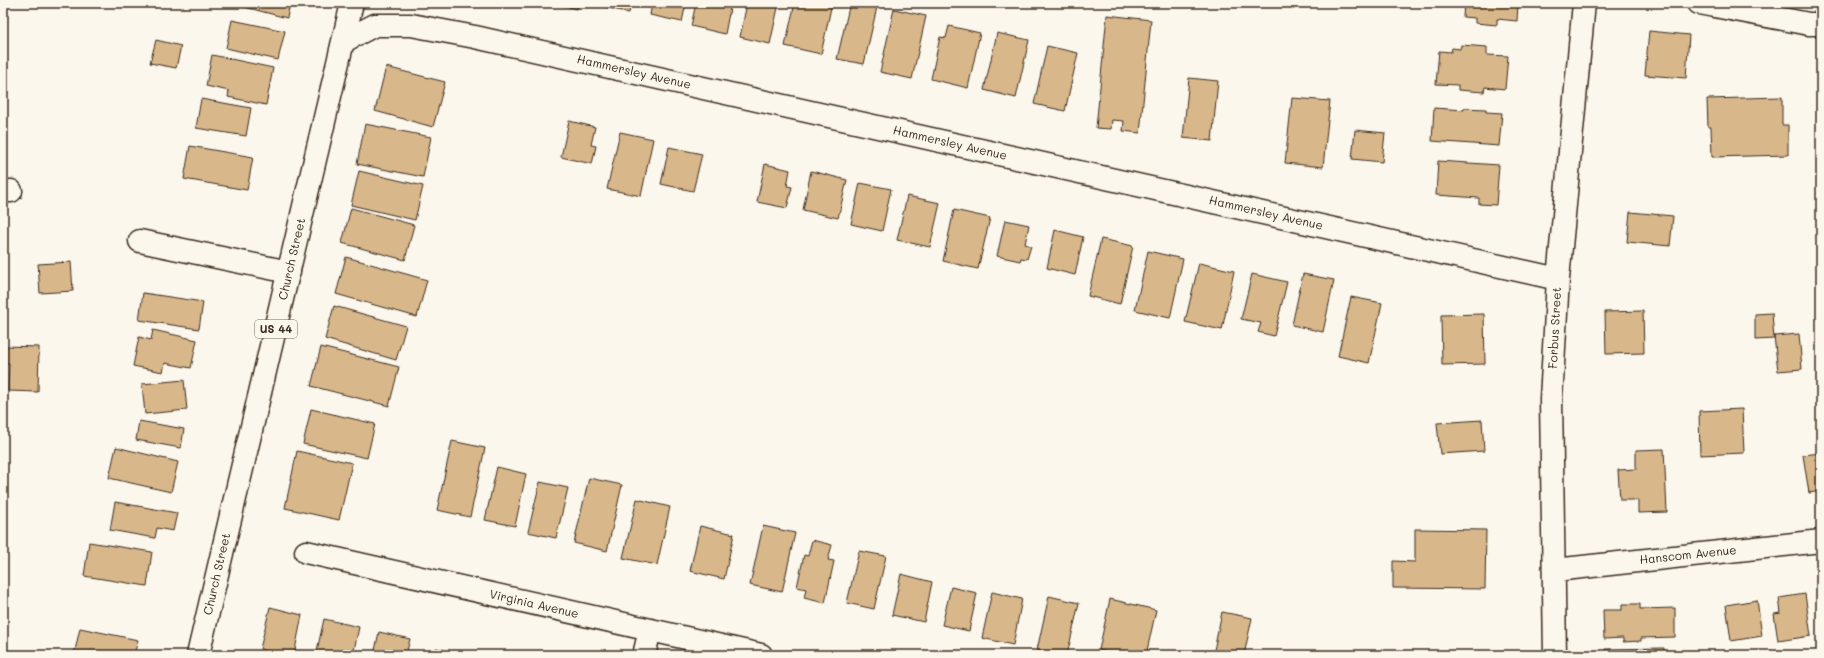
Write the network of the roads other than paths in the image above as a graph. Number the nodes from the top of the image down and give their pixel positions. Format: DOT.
graph roads {
  1 [pos="352,3"];
  2 [pos="1584,3"];
  3 [pos="1699,3"];
  4 [pos="1821,24"];
  5 [pos="344,41"];
  6 [pos="140,241"];
  7 [pos="289,272"];
  8 [pos="1558,279"];
  9 [pos="1821,541"];
  10 [pos="306,552"];
  11 [pos="1555,570"];
  12 [pos="650,630"];
  13 [pos="198,655"];
  14 [pos="644,655"];
  15 [pos="761,655"];
  16 [pos="1555,655"];
  1 -- 5 [label="main road, Church Street / US 44"];
  2 -- 8 [label="main road, Forbus Street"];
  3 -- 4 [label="main road"];
  5 -- 7 [label="main road, Church Street / US 44"];
  5 -- 8 [label="main road, Hammersley Avenue"];
  6 -- 7 [label="main road"];
  7 -- 13 [label="main road, Church Street / US 44"];
  8 -- 11 [label="main road, Forbus Street"];
  9 -- 11 [label="main road, Hanscom Avenue"];
  10 -- 12 [label="main road, Virginia Avenue"];
  11 -- 16 [label="main road, Forbus Street"];
  12 -- 14 [label="main road"];
  12 -- 15 [label="main road, Virginia Avenue"];
}
